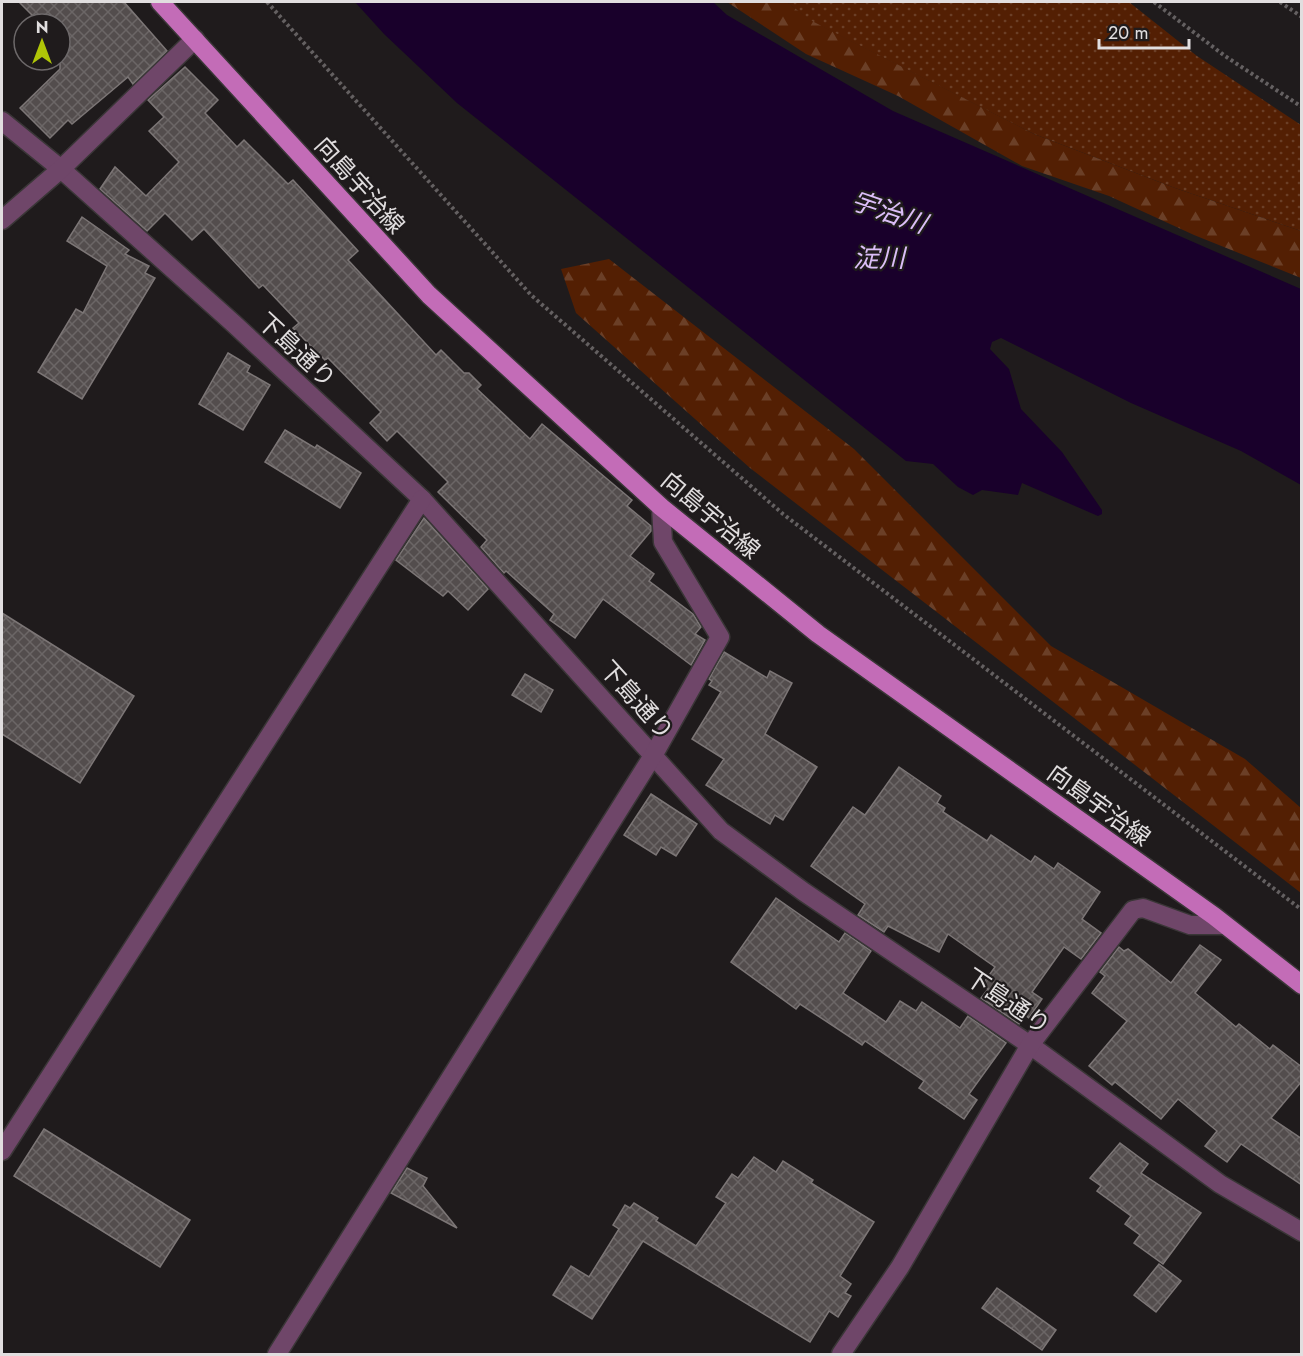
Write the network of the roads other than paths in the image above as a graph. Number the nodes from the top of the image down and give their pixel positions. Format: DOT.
graph roads {
  1 [pos="160,2"];
  2 [pos="195,39"];
  3 [pos="2,121"];
  4 [pos="61,169"];
  5 [pos="2,220"];
  6 [pos="422,499"];
  7 [pos="660,507"];
  8 [pos="654,754"];
  9 [pos="1225,925"];
  10 [pos="1302,985"];
  11 [pos="1030,1045"];
  12 [pos="2,1151"];
  13 [pos="1302,1232"];
  14 [pos="277,1354"];
  15 [pos="841,1354"];
  1 -- 2 [label="main road, 向島宇治線"];
  2 -- 4 [label="street"];
  2 -- 7 [label="main road, 向島宇治線"];
  3 -- 4 [label="street, 下島通り"];
  4 -- 5 [label="street"];
  4 -- 6 [label="street, 下島通り"];
  6 -- 8 [label="street, 下島通り"];
  6 -- 12 [label="street"];
  7 -- 8 [label="street"];
  7 -- 9 [label="main road, 向島宇治線"];
  8 -- 11 [label="street, 下島通り"];
  8 -- 14 [label="street"];
  9 -- 10 [label="main road, 向島宇治線"];
  9 -- 11 [label="street"];
  11 -- 13 [label="street, 下島通り"];
  11 -- 15 [label="street"];
}
